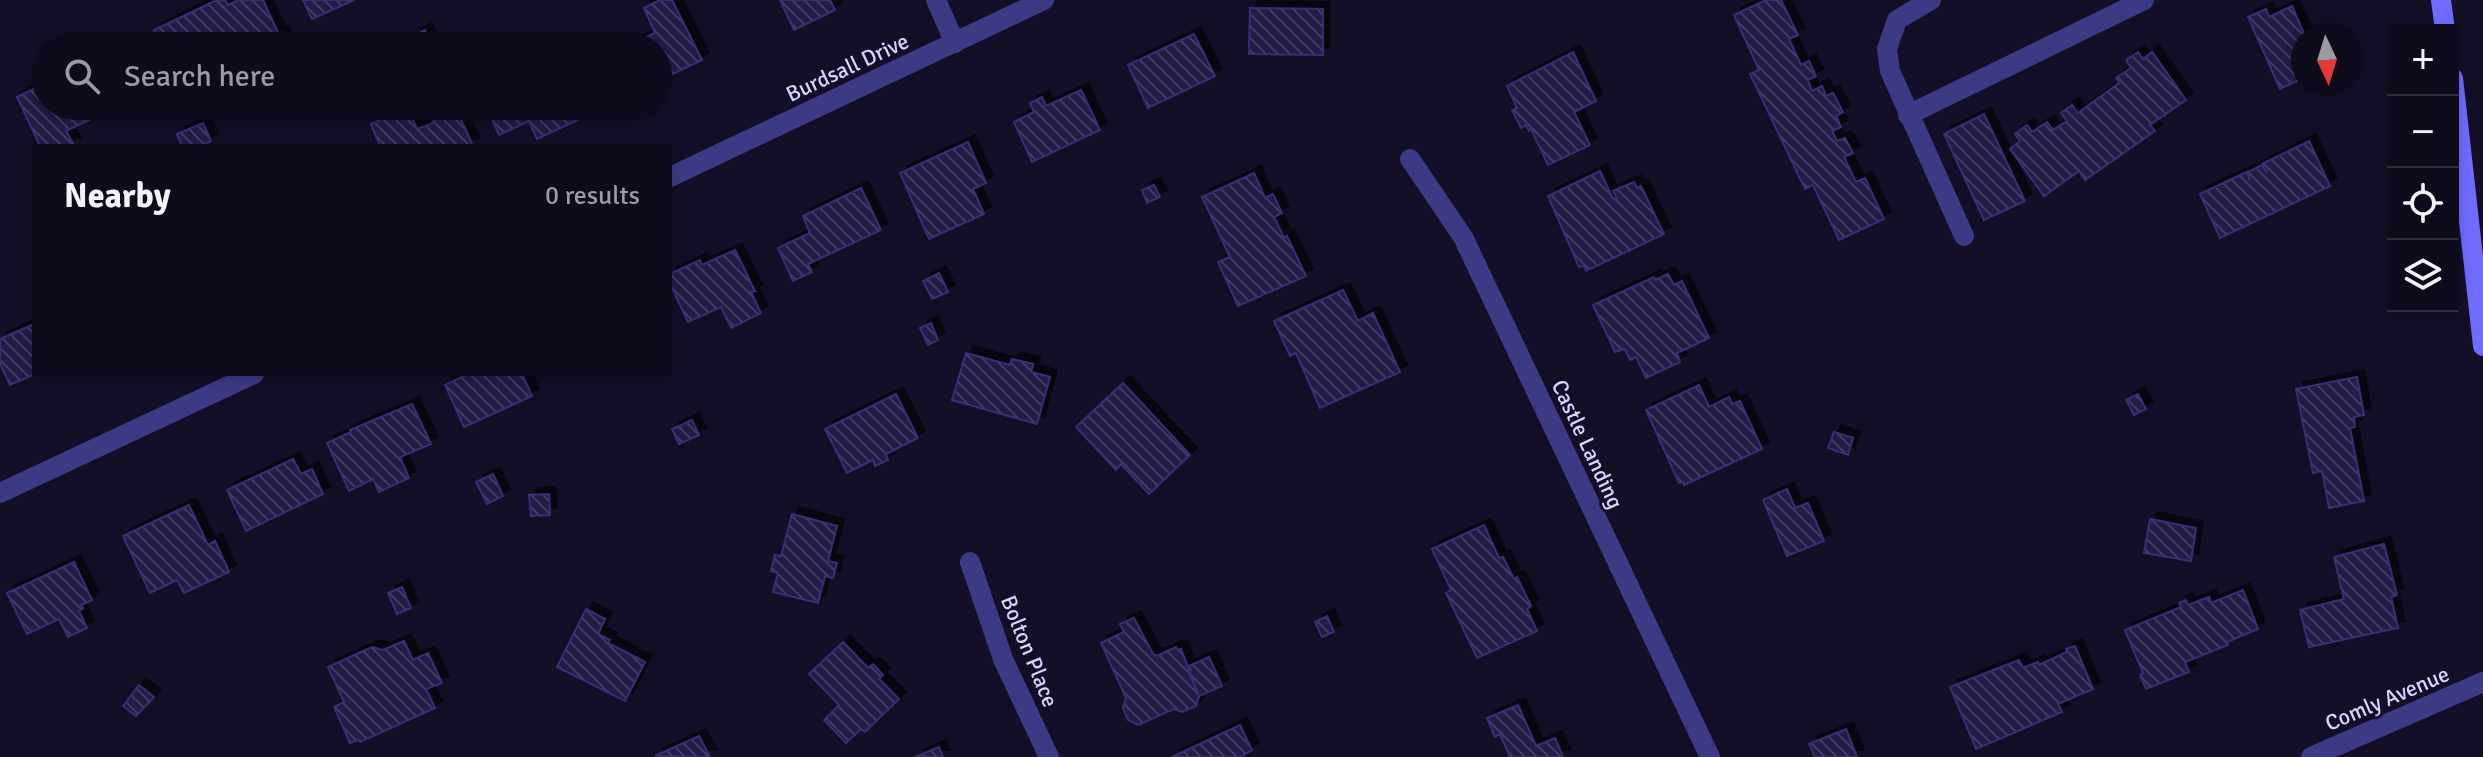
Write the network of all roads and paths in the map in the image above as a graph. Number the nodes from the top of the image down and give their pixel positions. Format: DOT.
graph roads {
  1 [pos="936,0"];
  2 [pos="1044,0"];
  3 [pos="1931,0"];
  4 [pos="2144,0"];
  5 [pos="2441,0"];
  6 [pos="2444,24"];
  7 [pos="955,43"];
  8 [pos="2455,96"];
  9 [pos="1908,115"];
  10 [pos="1410,159"];
  11 [pos="672,176"];
  12 [pos="1964,236"];
  13 [pos="2483,346"];
  14 [pos="250,376"];
  15 [pos="0,493"];
  16 [pos="970,562"];
  17 [pos="2483,682"];
  18 [pos="1049,757"];
  19 [pos="1710,757"];
  20 [pos="2311,757"];
  1 -- 7 [label="street"];
  2 -- 7 [label="street, Burdsall Drive"];
  3 -- 9 [label="street"];
  4 -- 9 [label="street"];
  5 -- 6 [label="main road"];
  7 -- 11 [label="street, Burdsall Drive"];
  8 -- 13 [label="main road"];
  9 -- 12 [label="street"];
  10 -- 19 [label="street, Castle Landing"];
  14 -- 15 [label="street"];
  16 -- 18 [label="street, Bolton Place"];
  17 -- 20 [label="street, Comly Avenue"];
}
